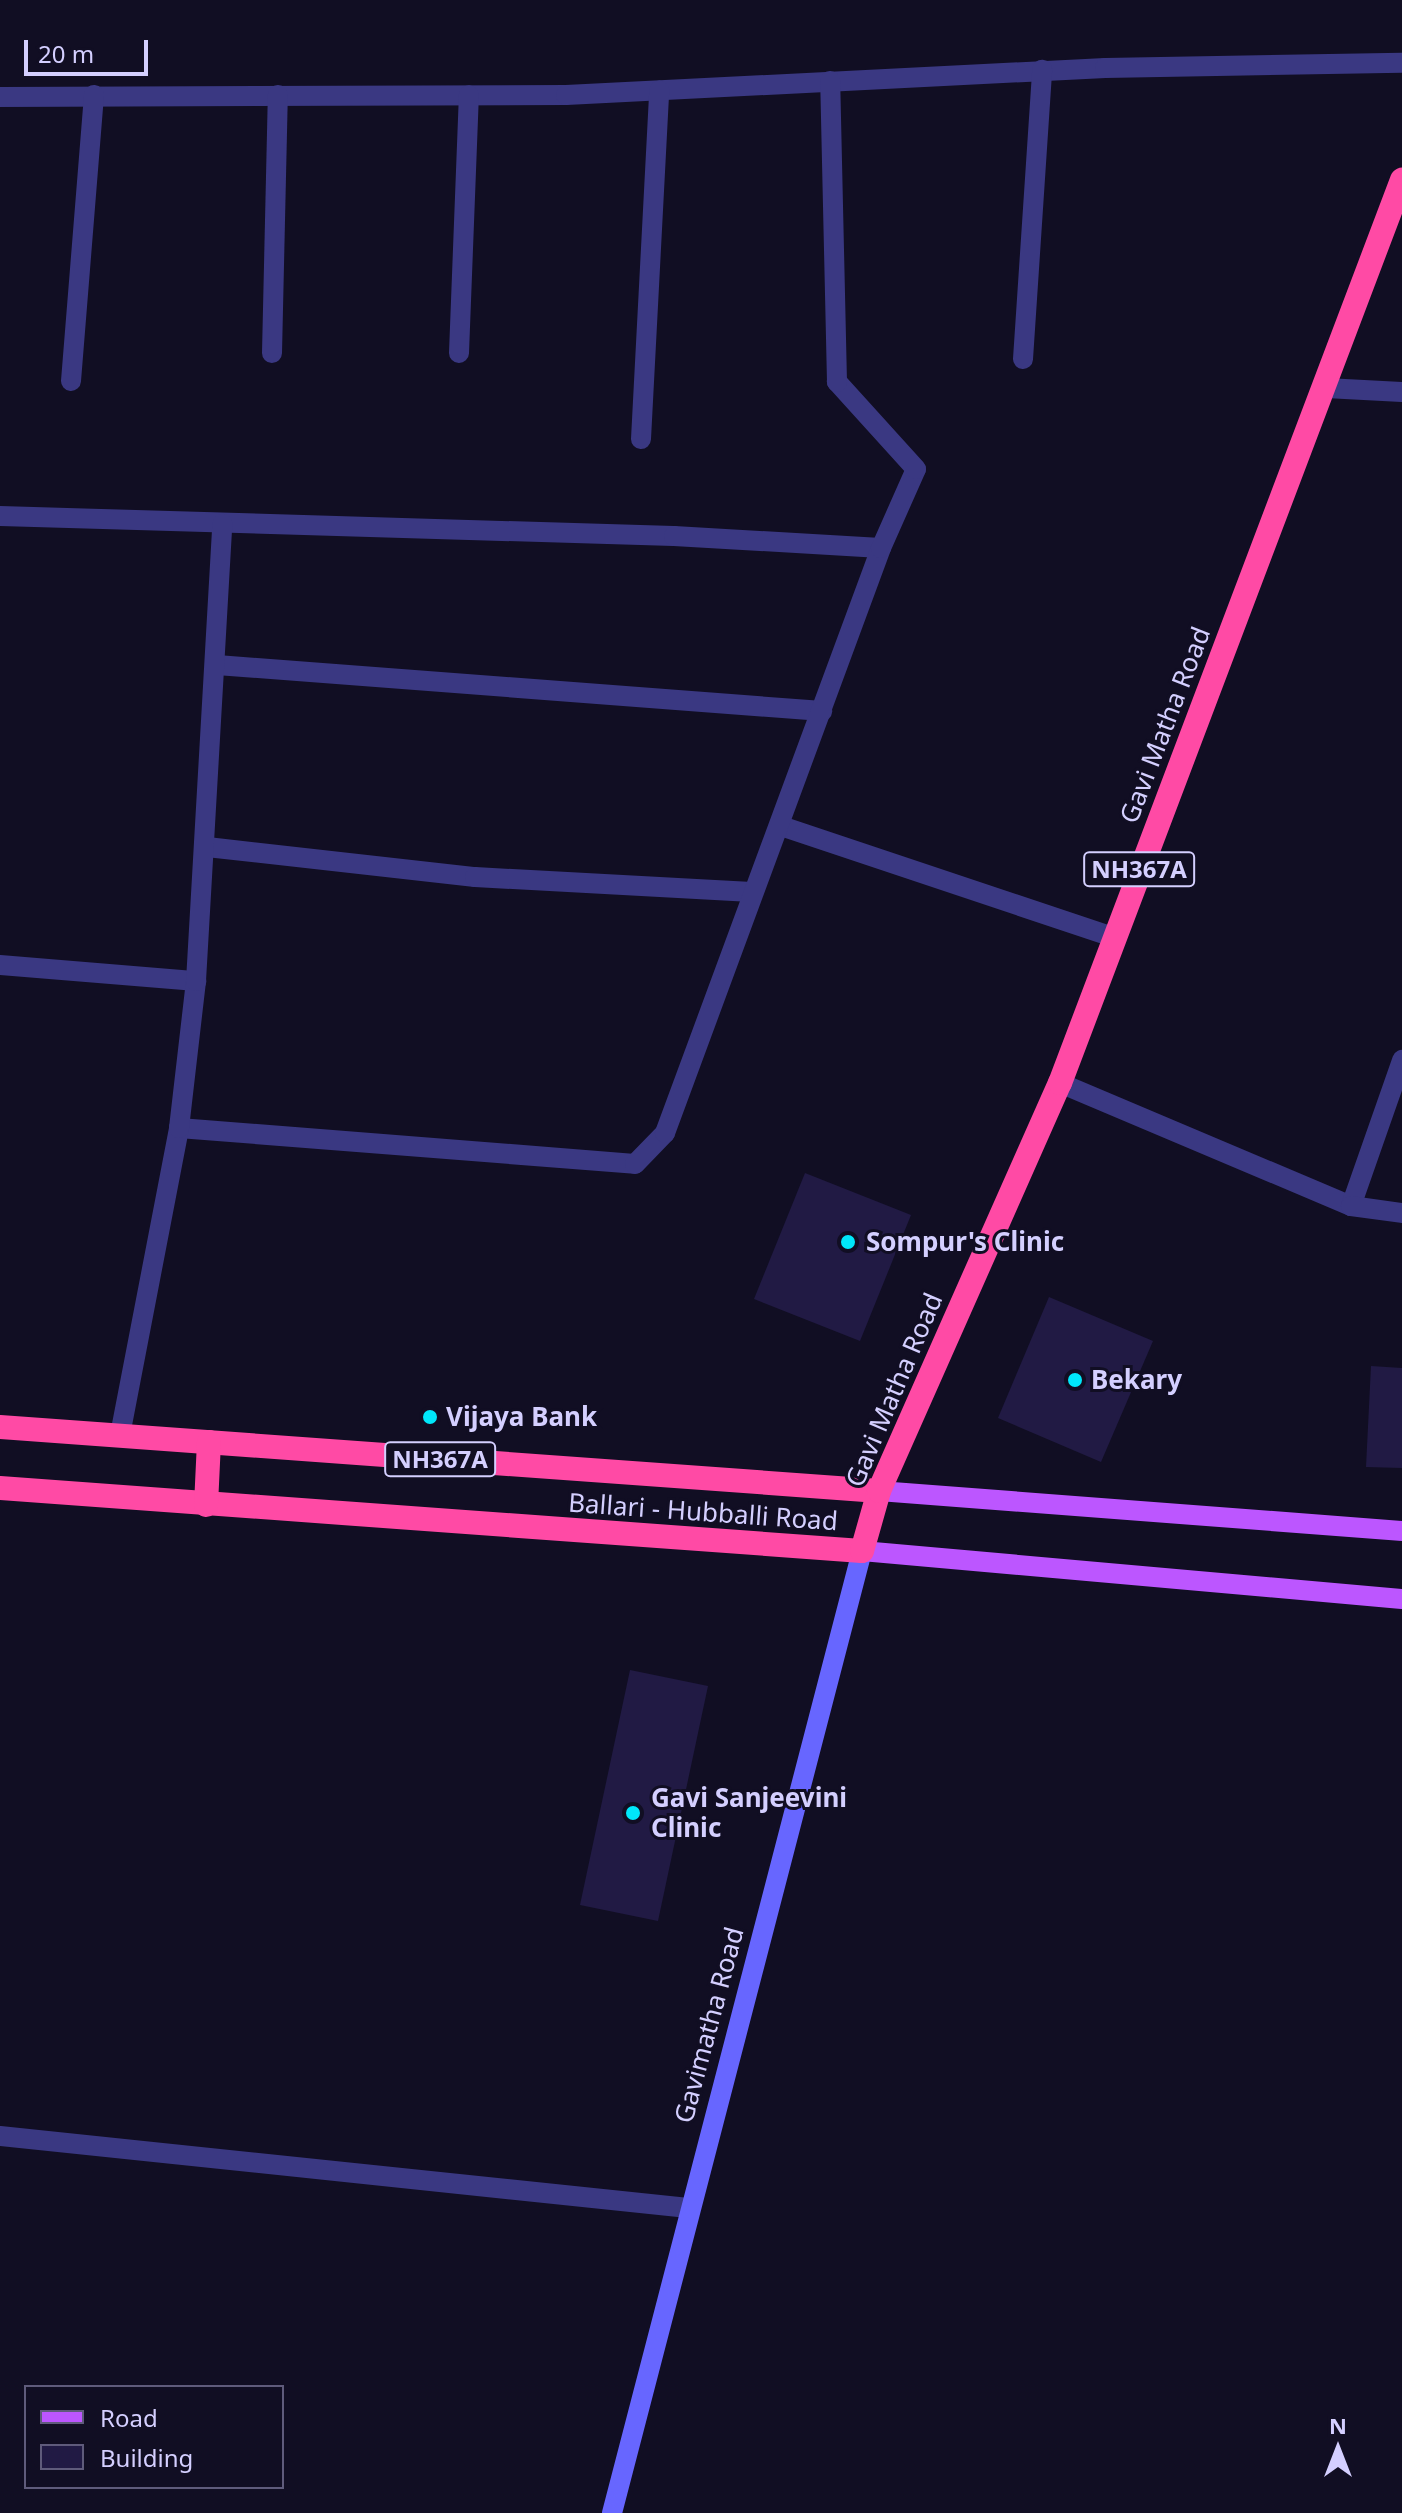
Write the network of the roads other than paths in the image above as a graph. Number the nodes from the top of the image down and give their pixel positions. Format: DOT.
graph roads {
  1 [pos="1402,63"];
  2 [pos="1042,70"];
  3 [pos="830,81"];
  4 [pos="659,90"];
  5 [pos="94,95"];
  6 [pos="278,95"];
  7 [pos="469,95"];
  8 [pos="0,97"];
  9 [pos="1402,180"];
  10 [pos="272,353"];
  11 [pos="459,353"];
  12 [pos="1023,359"];
  13 [pos="71,381"];
  14 [pos="1326,388"];
  15 [pos="1402,392"];
  16 [pos="641,439"];
  17 [pos="0,516"];
  18 [pos="222,524"];
  19 [pos="881,548"];
  20 [pos="217,665"];
  21 [pos="822,711"];
  22 [pos="781,826"];
  23 [pos="207,847"];
  24 [pos="752,892"];
  25 [pos="1113,937"];
  26 [pos="0,965"];
  27 [pos="196,981"];
  28 [pos="1402,1060"];
  29 [pos="1060,1083"];
  30 [pos="179,1128"];
  31 [pos="1351,1206"];
  32 [pos="1402,1213"];
  33 [pos="0,1427"];
  34 [pos="120,1435"];
  35 [pos="209,1442"];
  36 [pos="0,1488"];
  37 [pos="879,1491"];
  38 [pos="206,1505"];
  39 [pos="1402,1531"];
  40 [pos="862,1551"];
  41 [pos="1402,1599"];
  42 [pos="0,2136"];
  43 [pos="688,2208"];
  44 [pos="612,2513"];
  1 -- 2 [label="street"];
  2 -- 3 [label="street"];
  2 -- 12 [label="street"];
  3 -- 4 [label="street"];
  3 -- 19 [label="street"];
  4 -- 7 [label="street"];
  4 -- 16 [label="street"];
  5 -- 6 [label="street"];
  5 -- 8 [label="street"];
  5 -- 13 [label="street"];
  6 -- 7 [label="street"];
  6 -- 10 [label="street"];
  7 -- 11 [label="street"];
  9 -- 14 [label="highway, Gavi Matha Road / NH367A"];
  14 -- 15 [label="street"];
  14 -- 25 [label="highway, Gavi Matha Road / NH367A"];
  17 -- 18 [label="street"];
  18 -- 19 [label="street"];
  18 -- 20 [label="street"];
  19 -- 21 [label="street"];
  20 -- 21 [label="street"];
  20 -- 23 [label="street"];
  21 -- 22 [label="street"];
  22 -- 24 [label="street"];
  22 -- 25 [label="street"];
  23 -- 24 [label="street"];
  23 -- 27 [label="street"];
  24 -- 30 [label="street"];
  25 -- 29 [label="highway, Gavi Matha Road / NH367A"];
  26 -- 27 [label="street"];
  27 -- 30 [label="street"];
  28 -- 31 [label="street"];
  29 -- 31 [label="street"];
  29 -- 37 [label="highway, Gavi Matha Road / NH367A"];
  30 -- 34 [label="street"];
  31 -- 32 [label="street"];
  33 -- 34 [label="highway, Ballari - Hubballi Road / NH367A"];
  34 -- 35 [label="highway, Ballari - Hubballi Road / NH367A"];
  35 -- 37 [label="highway, Ballari - Hubballi Road / NH367A"];
  35 -- 38 [label="highway"];
  36 -- 38 [label="highway, Ballari - Hubballi Road / NH367A"];
  37 -- 39 [label="main road, Ballari - Hubballi Road"];
  37 -- 40 [label="highway, Gavi Matha Road / NH367A"];
  38 -- 40 [label="highway, Ballari - Hubballi Road / NH367A"];
  40 -- 41 [label="main road, Ballari - Hubballi Road"];
  40 -- 43 [label="main road, Gavimatha Road"];
  42 -- 43 [label="street"];
  43 -- 44 [label="main road, Gavimatha Road"];
}
